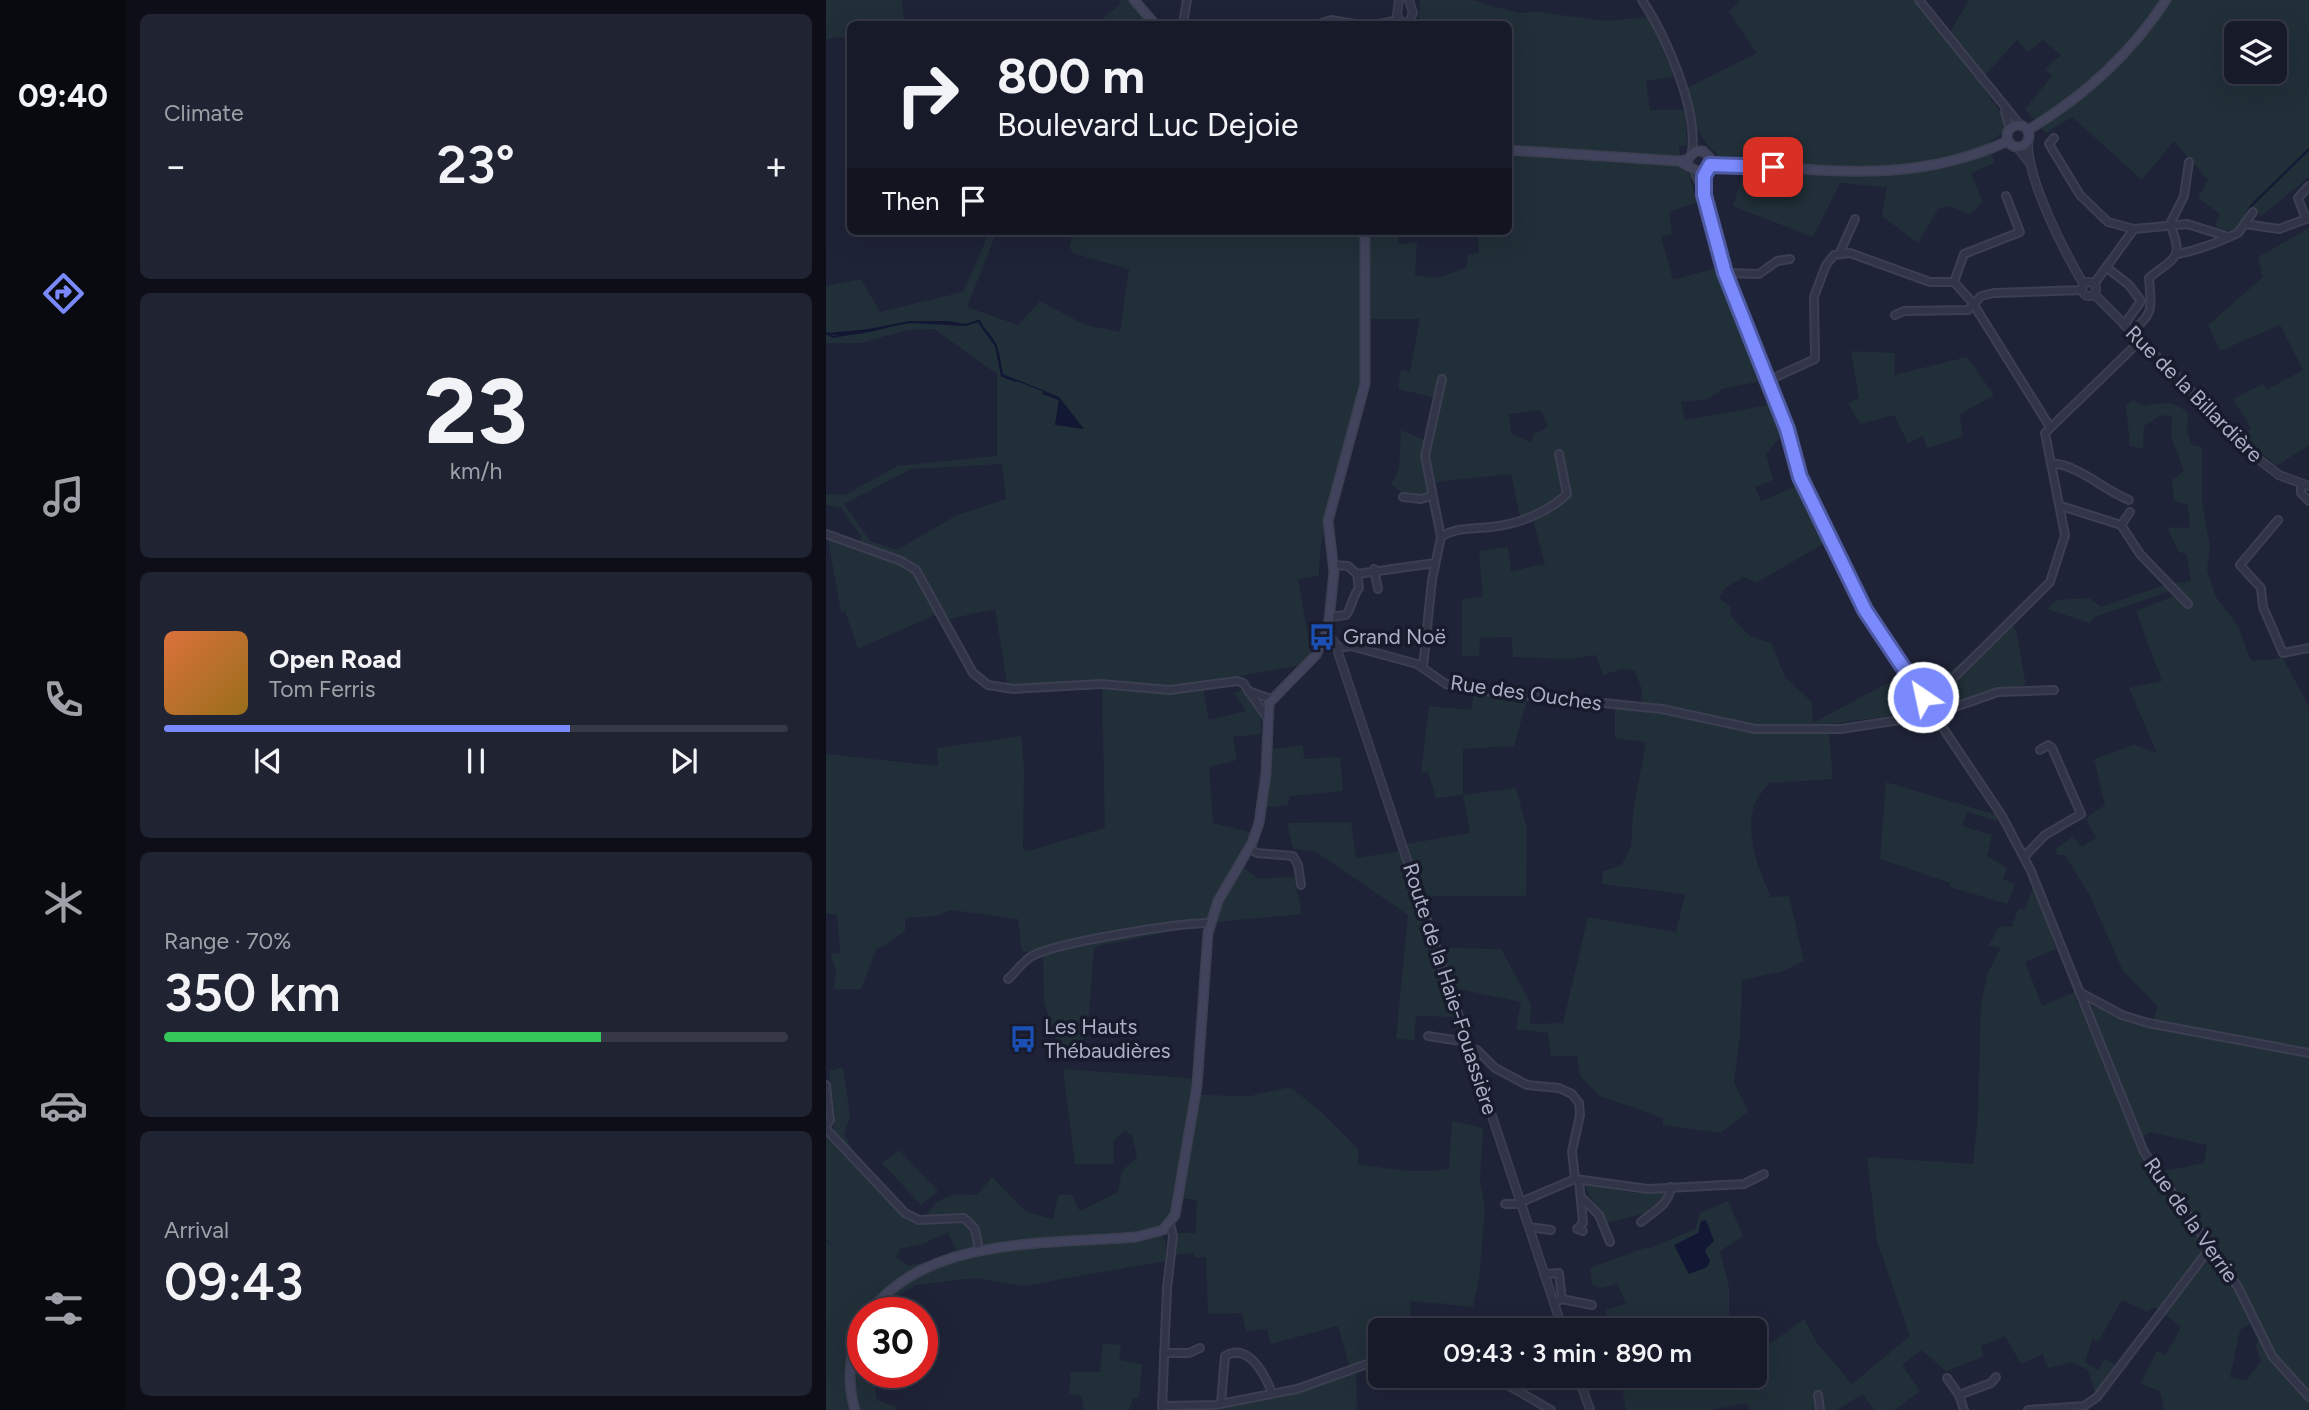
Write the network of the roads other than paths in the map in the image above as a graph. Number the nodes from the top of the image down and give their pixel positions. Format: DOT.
graph roads {
  1 [pos="1134,0"];
  2 [pos="1187,0"];
  3 [pos="1398,0"];
  4 [pos="1642,0"];
  5 [pos="1919,0"];
  6 [pos="2166,0"];
  7 [pos="1411,1"];
  8 [pos="1152,21"];
  9 [pos="1184,21"];
  10 [pos="1400,21"];
  11 [pos="1411,21"];
  12 [pos="2001,104"];
  13 [pos="2024,127"];
  14 [pos="2010,129"];
  15 [pos="1692,131"];
  16 [pos="2053,138"];
  17 [pos="2008,141"];
  18 [pos="2028,142"];
  19 [pos="2018,148"];
  20 [pos="1512,150"];
  21 [pos="1703,151"];
  22 [pos="1688,162"];
  23 [pos="2189,162"];
  24 [pos="1709,165"];
  25 [pos="2032,168"];
  26 [pos="2309,186"];
  27 [pos="1704,195"];
  28 [pos="2006,196"];
  29 [pos="2253,212"];
  30 [pos="2309,217"];
  31 [pos="1854,219"];
  32 [pos="2170,224"];
  33 [pos="2245,224"];
  34 [pos="2134,229"];
  35 [pos="1365,235"];
  36 [pos="2226,236"];
  37 [pos="1840,250"];
  38 [pos="2177,254"];
  39 [pos="1790,259"];
  40 [pos="2106,267"];
  41 [pos="1725,273"];
  42 [pos="1954,282"];
  43 [pos="2094,284"];
  44 [pos="2083,287"];
  45 [pos="2094,294"];
  46 [pos="1972,302"];
  47 [pos="1895,316"];
  48 [pos="2124,325"];
  49 [pos="2131,332"];
  50 [pos="2140,341"];
  51 [pos="1442,379"];
  52 [pos="1769,380"];
  53 [pos="2050,427"];
  54 [pos="1559,454"];
  55 [pos="2051,463"];
  56 [pos="2305,486"];
  57 [pos="1431,496"];
  58 [pos="1403,497"];
  59 [pos="2129,500"];
  60 [pos="2309,501"];
  61 [pos="2061,506"];
  62 [pos="2130,512"];
  63 [pos="2278,520"];
  64 [pos="2121,525"];
  65 [pos="826,534"];
  66 [pos="1441,537"];
  67 [pos="1435,563"];
  68 [pos="1334,565"];
  69 [pos="1374,569"];
  70 [pos="1357,574"];
  71 [pos="1359,588"];
  72 [pos="1378,589"];
  73 [pos="1369,590"];
  74 [pos="2188,604"];
  75 [pos="1330,617"];
  76 [pos="1327,633"];
  77 [pos="1324,643"];
  78 [pos="1336,648"];
  79 [pos="2309,648"];
  80 [pos="1423,667"];
  81 [pos="2054,690"];
  82 [pos="1248,691"];
  83 [pos="1255,701"];
  84 [pos="1270,701"];
  85 [pos="1927,704"];
  86 [pos="1934,715"];
  87 [pos="1266,716"];
  88 [pos="2040,750"];
  89 [pos="1249,848"];
  90 [pos="2024,857"];
  91 [pos="1301,885"];
  92 [pos="1210,923"];
  93 [pos="1009,979"];
  94 [pos="2078,992"];
  95 [pos="1428,1036"];
  96 [pos="1468,1046"];
  97 [pos="2309,1053"];
  98 [pos="826,1085"];
  99 [pos="826,1128"];
  100 [pos="1764,1174"];
  101 [pos="1577,1179"];
  102 [pos="1671,1187"];
  103 [pos="1582,1198"];
  104 [pos="1521,1203"];
  105 [pos="1505,1204"];
  106 [pos="1641,1222"];
  107 [pos="1166,1227"];
  108 [pos="1529,1227"];
  109 [pos="1552,1230"];
  110 [pos="1583,1231"];
  111 [pos="1610,1242"];
  112 [pos="2210,1248"];
  113 [pos="979,1250"];
  114 [pos="1544,1274"];
  115 [pos="885,1297"];
  116 [pos="1562,1299"];
  117 [pos="1554,1303"];
  118 [pos="1592,1305"];
  119 [pos="1559,1318"];
  120 [pos="1200,1348"];
  121 [pos="1164,1353"];
  122 [pos="1368,1362"];
  123 [pos="1996,1377"];
  124 [pos="1947,1378"];
  125 [pos="852,1388"];
  126 [pos="1513,1388"];
  127 [pos="1582,1388"];
  128 [pos="1272,1393"];
  129 [pos="1818,1395"];
  130 [pos="1959,1395"];
  131 [pos="2309,1397"];
  132 [pos="1222,1403"];
  133 [pos="1162,1408"];
  134 [pos="2086,1408"];
  135 [pos="855,1410"];
  136 [pos="1551,1410"];
  137 [pos="1590,1410"];
  138 [pos="1820,1410"];
  139 [pos="1964,1410"];
  140 [pos="2028,1410"];
  1 -- 8 [label="main road"];
  2 -- 9 [label="street"];
  3 -- 10 [label="street"];
  4 -- 15 [label="street"];
  5 -- 12 [label="street"];
  6 -- 13 [label="main road"];
  7 -- 11 [label="street"];
  12 -- 13 [label="street"];
  12 -- 14 [label="street"];
  13 -- 14 [label="main road"];
  13 -- 18 [label="main road"];
  14 -- 17 [label="main road"];
  15 -- 21 [label="street"];
  15 -- 22 [label="street"];
  16 -- 34 [label="street"];
  17 -- 19 [label="main road"];
  17 -- 24 [label="main road"];
  18 -- 19 [label="main road"];
  18 -- 25 [label="street"];
  19 -- 25 [label="street"];
  20 -- 22 [label="main road"];
  21 -- 22 [label="main road"];
  21 -- 24 [label="main road"];
  22 -- 24 [label="main road"];
  22 -- 27 [label="street"];
  23 -- 32 [label="street"];
  24 -- 27 [label="street"];
  25 -- 44 [label="street"];
  26 -- 30 [label="street"];
  27 -- 41 [label="street, Rue de la Verrie"];
  28 -- 42 [label="street"];
  29 -- 33 [label="street"];
  30 -- 33 [label="street"];
  31 -- 37 [label="street"];
  32 -- 34 [label="street"];
  32 -- 36 [label="street"];
  32 -- 38 [label="street"];
  33 -- 36 [label="street"];
  34 -- 40 [label="street"];
  35 -- 68 [label="main road"];
  36 -- 38 [label="street"];
  37 -- 42 [label="street"];
  37 -- 52 [label="street"];
  38 -- 49 [label="street"];
  39 -- 41 [label="street"];
  40 -- 43 [label="street"];
  40 -- 48 [label="street"];
  41 -- 52 [label="street, Rue de la Verrie"];
  42 -- 46 [label="street"];
  43 -- 44 [label="street"];
  43 -- 45 [label="street"];
  44 -- 45 [label="street"];
  44 -- 46 [label="street"];
  45 -- 48 [label="street, Rue de la Billardière"];
  46 -- 47 [label="street"];
  46 -- 53 [label="street"];
  48 -- 49 [label="street, Rue de la Billardière"];
  49 -- 50 [label="street, Rue de la Billardière"];
  50 -- 53 [label="street"];
  50 -- 56 [label="street, Rue de la Billardière"];
  51 -- 57 [label="street"];
  52 -- 85 [label="street, Rue de la Verrie"];
  53 -- 55 [label="street"];
  54 -- 66 [label="street"];
  55 -- 59 [label="street"];
  55 -- 61 [label="street"];
  56 -- 60 [label="street"];
  57 -- 58 [label="street"];
  57 -- 66 [label="street"];
  61 -- 64 [label="street"];
  61 -- 85 [label="street"];
  62 -- 64 [label="street"];
  63 -- 79 [label="street"];
  64 -- 74 [label="street"];
  65 -- 82 [label="street"];
  66 -- 67 [label="street"];
  67 -- 69 [label="street"];
  67 -- 80 [label="street"];
  68 -- 70 [label="street"];
  68 -- 75 [label="main road"];
  69 -- 70 [label="street"];
  69 -- 72 [label="street"];
  70 -- 71 [label="street"];
  71 -- 73 [label="street"];
  71 -- 75 [label="street"];
  75 -- 76 [label="main road"];
  76 -- 77 [label="main road"];
  76 -- 78 [label="street, Route de la Haie-Fouassière"];
  77 -- 78 [label="street"];
  77 -- 84 [label="main road"];
  78 -- 80 [label="street, Rue des Ouches"];
  78 -- 96 [label="street, Route de la Haie-Fouassière"];
  80 -- 86 [label="street, Rue des Ouches"];
  81 -- 86 [label="street, Rue des Ouches"];
  82 -- 83 [label="street"];
  82 -- 84 [label="street"];
  83 -- 84 [label="street"];
  83 -- 87 [label="street"];
  84 -- 87 [label="main road"];
  85 -- 86 [label="street, Rue de la Verrie"];
  86 -- 90 [label="street, Rue de la Verrie"];
  87 -- 89 [label="main road"];
  88 -- 90 [label="street"];
  89 -- 91 [label="street"];
  89 -- 92 [label="main road"];
  90 -- 94 [label="street, Rue de la Verrie"];
  92 -- 93 [label="street"];
  92 -- 107 [label="main road"];
  94 -- 97 [label="street"];
  94 -- 112 [label="street, Rue de la Verrie"];
  95 -- 96 [label="street"];
  96 -- 101 [label="street"];
  96 -- 104 [label="street, Route de la Haie-Fouassière"];
  98 -- 99 [label="street"];
  99 -- 113 [label="street"];
  100 -- 102 [label="street"];
  101 -- 102 [label="street"];
  101 -- 103 [label="street"];
  101 -- 104 [label="street"];
  102 -- 106 [label="street"];
  103 -- 110 [label="street"];
  103 -- 111 [label="street"];
  104 -- 105 [label="street"];
  104 -- 108 [label="street, Route de la Haie-Fouassière"];
  107 -- 113 [label="main road"];
  107 -- 121 [label="street"];
  108 -- 109 [label="street"];
  108 -- 114 [label="street, Route de la Haie-Fouassière"];
  112 -- 131 [label="street, Rue de la Verrie"];
  112 -- 134 [label="street"];
  113 -- 115 [label="main road"];
  114 -- 116 [label="street"];
  114 -- 117 [label="street, Route de la Haie-Fouassière"];
  116 -- 117 [label="street"];
  116 -- 118 [label="street"];
  117 -- 119 [label="street, Route de la Haie-Fouassière"];
  120 -- 121 [label="street"];
  121 -- 133 [label="street"];
  122 -- 128 [label="street"];
  123 -- 130 [label="street"];
  124 -- 130 [label="street"];
  125 -- 135 [label="main road"];
  126 -- 136 [label="street"];
  127 -- 137 [label="street"];
  128 -- 132 [label="street"];
  128 -- 132 [label="street"];
  129 -- 138 [label="street"];
  130 -- 139 [label="street"];
  132 -- 133 [label="street"];
  134 -- 140 [label="street"];
}
